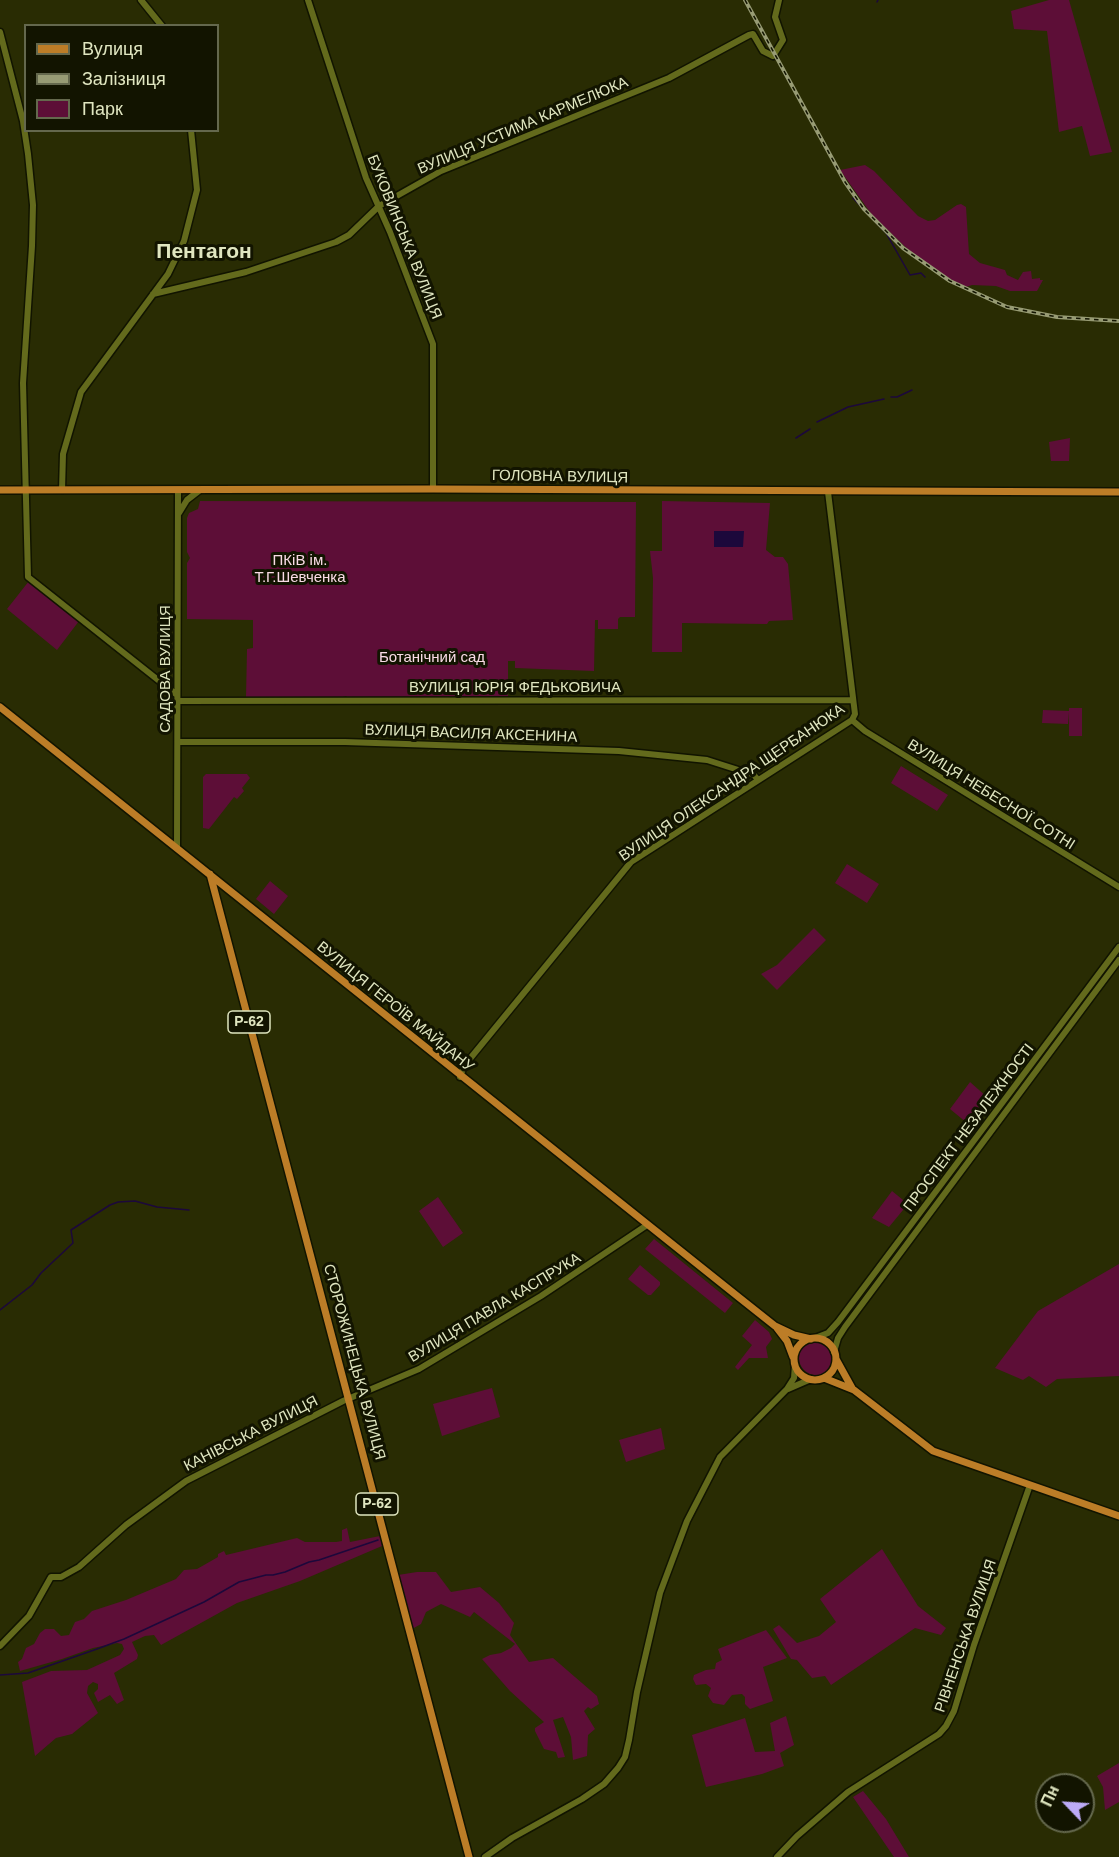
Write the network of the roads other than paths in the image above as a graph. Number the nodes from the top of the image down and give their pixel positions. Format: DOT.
graph roads {
  1 [pos="141,0"];
  2 [pos="308,0"];
  3 [pos="779,0"];
  4 [pos="160,24"];
  5 [pos="0,32"];
  6 [pos="24,128"];
  7 [pos="25,132"];
  8 [pos="191,132"];
  9 [pos="379,206"];
  10 [pos="153,294"];
  11 [pos="433,489"];
  12 [pos="0,490"];
  13 [pos="26,490"];
  14 [pos="62,490"];
  15 [pos="180,490"];
  16 [pos="200,490"];
  17 [pos="828,492"];
  18 [pos="1119,492"];
  19 [pos="187,500"];
  20 [pos="178,516"];
  21 [pos="177,698"];
  22 [pos="853,700"];
  23 [pos="0,707"];
  24 [pos="852,720"];
  25 [pos="178,742"];
  26 [pos="756,778"];
  27 [pos="177,848"];
  28 [pos="210,874"];
  29 [pos="1119,888"];
  30 [pos="1119,947"];
  31 [pos="1119,960"];
  32 [pos="460,1077"];
  33 [pos="647,1225"];
  34 [pos="775,1326"];
  35 [pos="813,1339"];
  36 [pos="835,1355"];
  37 [pos="795,1363"];
  38 [pos="824,1378"];
  39 [pos="811,1379"];
  40 [pos="787,1389"];
  41 [pos="854,1390"];
  42 [pos="349,1398"];
  43 [pos="1030,1485"];
  44 [pos="1119,1516"];
  45 [pos="0,1646"];
  46 [pos="469,1857"];
  47 [pos="485,1857"];
  48 [pos="777,1857"];
  1 -- 4 [label="street"];
  2 -- 9 [label="street, БУКОВИНСЬКА ВУЛИЦЯ"];
  3 -- 9 [label="street, ВУЛИЦЯ УСТИМА КАРМЕЛЮКА"];
  5 -- 6 [label="street"];
  7 -- 13 [label="street"];
  8 -- 10 [label="street"];
  9 -- 10 [label="street, ВУЛИЦЯ УСТИМА КАРМЕЛЮКА"];
  9 -- 11 [label="street, БУКОВИНСЬКА ВУЛИЦЯ"];
  10 -- 14 [label="street"];
  11 -- 16 [label="main road, ГОЛОВНА ВУЛИЦЯ"];
  11 -- 17 [label="main road, ГОЛОВНА ВУЛИЦЯ"];
  12 -- 13 [label="main road, ГОЛОВНА ВУЛИЦЯ"];
  13 -- 14 [label="main road, ГОЛОВНА ВУЛИЦЯ"];
  13 -- 21 [label="street"];
  14 -- 15 [label="main road, ГОЛОВНА ВУЛИЦЯ"];
  15 -- 16 [label="main road, ГОЛОВНА ВУЛИЦЯ"];
  15 -- 19 [label="street"];
  15 -- 20 [label="street, САДОВА ВУЛИЦЯ"];
  16 -- 19 [label="street"];
  17 -- 18 [label="main road, ГОЛОВНА ВУЛИЦЯ"];
  17 -- 22 [label="street, ВУЛИЦЯ ОЛЕКСАНДРА ЩЕРБАНЮКА"];
  19 -- 20 [label="street"];
  20 -- 21 [label="street, САДОВА ВУЛИЦЯ"];
  21 -- 22 [label="street, ВУЛИЦЯ ЮРІЯ ФЕДЬКОВИЧА"];
  21 -- 25 [label="street, САДОВА ВУЛИЦЯ"];
  22 -- 24 [label="street, ВУЛИЦЯ ОЛЕКСАНДРА ЩЕРБАНЮКА"];
  23 -- 27 [label="main road, ВУЛИЦЯ ГЕРОЇВ МАЙДАНУ"];
  24 -- 26 [label="street, ВУЛИЦЯ ОЛЕКСАНДРА ЩЕРБАНЮКА"];
  24 -- 29 [label="street, ВУЛИЦЯ НЕБЕСНОЇ СОТНІ"];
  25 -- 26 [label="street, ВУЛИЦЯ ВАСИЛЯ АКСЕНИНА"];
  25 -- 27 [label="street, САДОВА ВУЛИЦЯ"];
  26 -- 32 [label="street, ВУЛИЦЯ ОЛЕКСАНДРА ЩЕРБАНЮКА"];
  27 -- 28 [label="main road, ВУЛИЦЯ ГЕРОЇВ МАЙДАНУ"];
  28 -- 32 [label="main road, ВУЛИЦЯ ГЕРОЇВ МАЙДАНУ"];
  28 -- 42 [label="main road, СТОРОЖИНЕЦЬКА ВУЛИЦЯ / Р-62"];
  30 -- 35 [label="street, ПРОСПЕКТ НЕЗАЛЕЖНОСТІ"];
  31 -- 36 [label="street, ПРОСПЕКТ НЕЗАЛЕЖНОСТІ"];
  32 -- 33 [label="main road, ВУЛИЦЯ ГЕРОЇВ МАЙДАНУ"];
  33 -- 34 [label="main road, ВУЛИЦЯ ГЕРОЇВ МАЙДАНУ"];
  33 -- 42 [label="street, ВУЛИЦЯ ПАВЛА КАСПРУКА"];
  34 -- 35 [label="main road"];
  34 -- 37 [label="main road"];
  35 -- 36 [label="main road"];
  35 -- 37 [label="main road"];
  36 -- 38 [label="main road"];
  36 -- 41 [label="main road"];
  37 -- 39 [label="main road"];
  37 -- 40 [label="street"];
  38 -- 39 [label="main road"];
  38 -- 41 [label="main road"];
  39 -- 40 [label="street"];
  40 -- 47 [label="street"];
  41 -- 43 [label="main road"];
  42 -- 45 [label="street, КАНІВСЬКА ВУЛИЦЯ"];
  42 -- 46 [label="main road, СТОРОЖИНЕЦЬКА ВУЛИЦЯ / Р-62"];
  43 -- 44 [label="main road"];
  43 -- 48 [label="street, РІВНЕНСЬКА ВУЛИЦЯ"];
}
